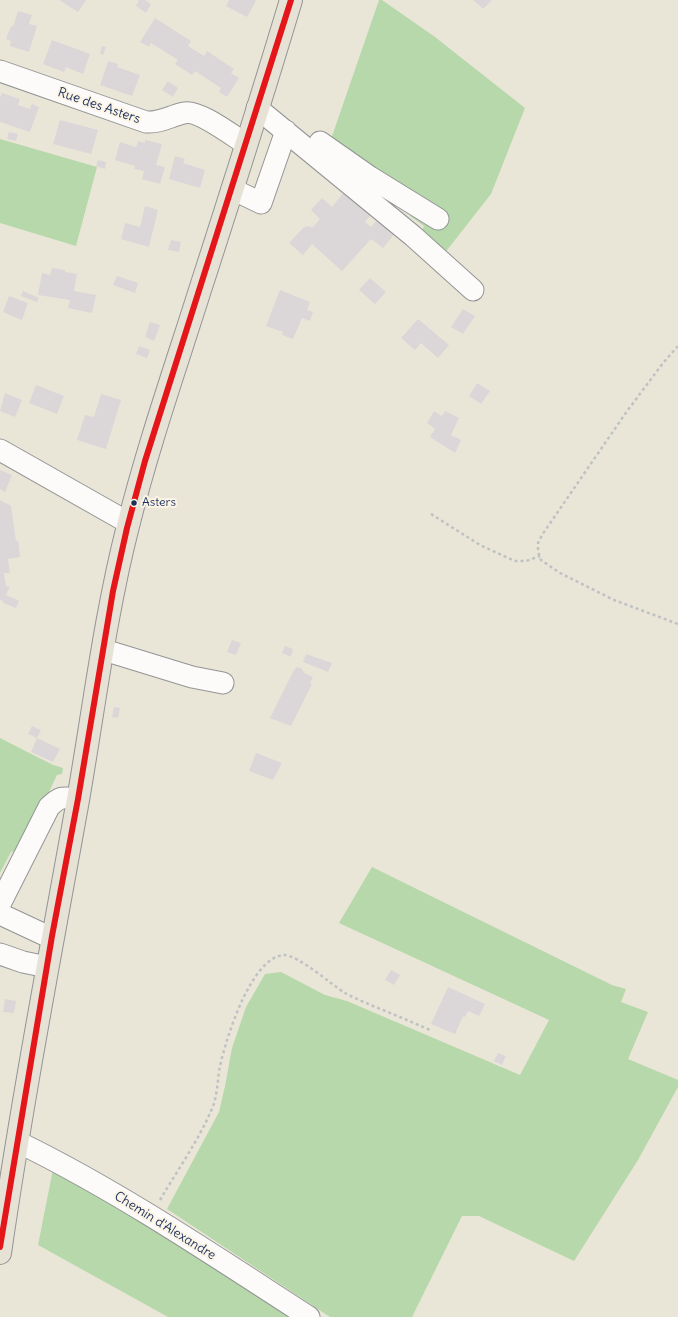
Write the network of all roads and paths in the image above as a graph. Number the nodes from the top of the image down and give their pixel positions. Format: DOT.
graph roads {
  1 [pos="285,0"];
  2 [pos="291,0"];
  3 [pos="271,64"];
  4 [pos="0,71"];
  5 [pos="259,101"];
  6 [pos="286,131"];
  7 [pos="246,144"];
  8 [pos="232,189"];
  9 [pos="438,219"];
  10 [pos="474,290"];
  11 [pos="678,346"];
  12 [pos="0,450"];
  13 [pos="431,514"];
  14 [pos="129,523"];
  15 [pos="540,556"];
  16 [pos="678,624"];
  17 [pos="104,650"];
  18 [pos="223,683"];
  19 [pos="78,799"];
  20 [pos="0,904"];
  21 [pos="0,914"];
  22 [pos="52,936"];
  23 [pos="0,954"];
  24 [pos="47,967"];
  25 [pos="432,1031"];
  26 [pos="17,1143"];
  27 [pos="3,1206"];
  28 [pos="151,1216"];
  29 [pos="0,1249"];
  30 [pos="309,1317"];
  1 -- 3 [label="main road"];
  2 -- 3 [label="main road"];
  3 -- 5 [label="main road"];
  4 -- 7 [label="street, Rue des Asters"];
  5 -- 6 [label="street"];
  5 -- 7 [label="main road"];
  5 -- 9 [label="street"];
  6 -- 8 [label="street"];
  6 -- 10 [label="street"];
  7 -- 8 [label="main road"];
  8 -- 14 [label="main road"];
  11 -- 15 [label="path"];
  12 -- 14 [label="street"];
  13 -- 15 [label="path"];
  14 -- 17 [label="main road"];
  15 -- 16 [label="path"];
  17 -- 18 [label="street"];
  17 -- 19 [label="main road"];
  19 -- 20 [label="street"];
  19 -- 22 [label="main road"];
  21 -- 22 [label="street"];
  22 -- 24 [label="main road"];
  23 -- 24 [label="street"];
  24 -- 26 [label="main road"];
  25 -- 28 [label="path"];
  26 -- 27 [label="main road"];
  26 -- 28 [label="street, Chemin d'Alexandre"];
  27 -- 29 [label="main road"];
  28 -- 30 [label="street, Chemin d'Alexandre"];
}
